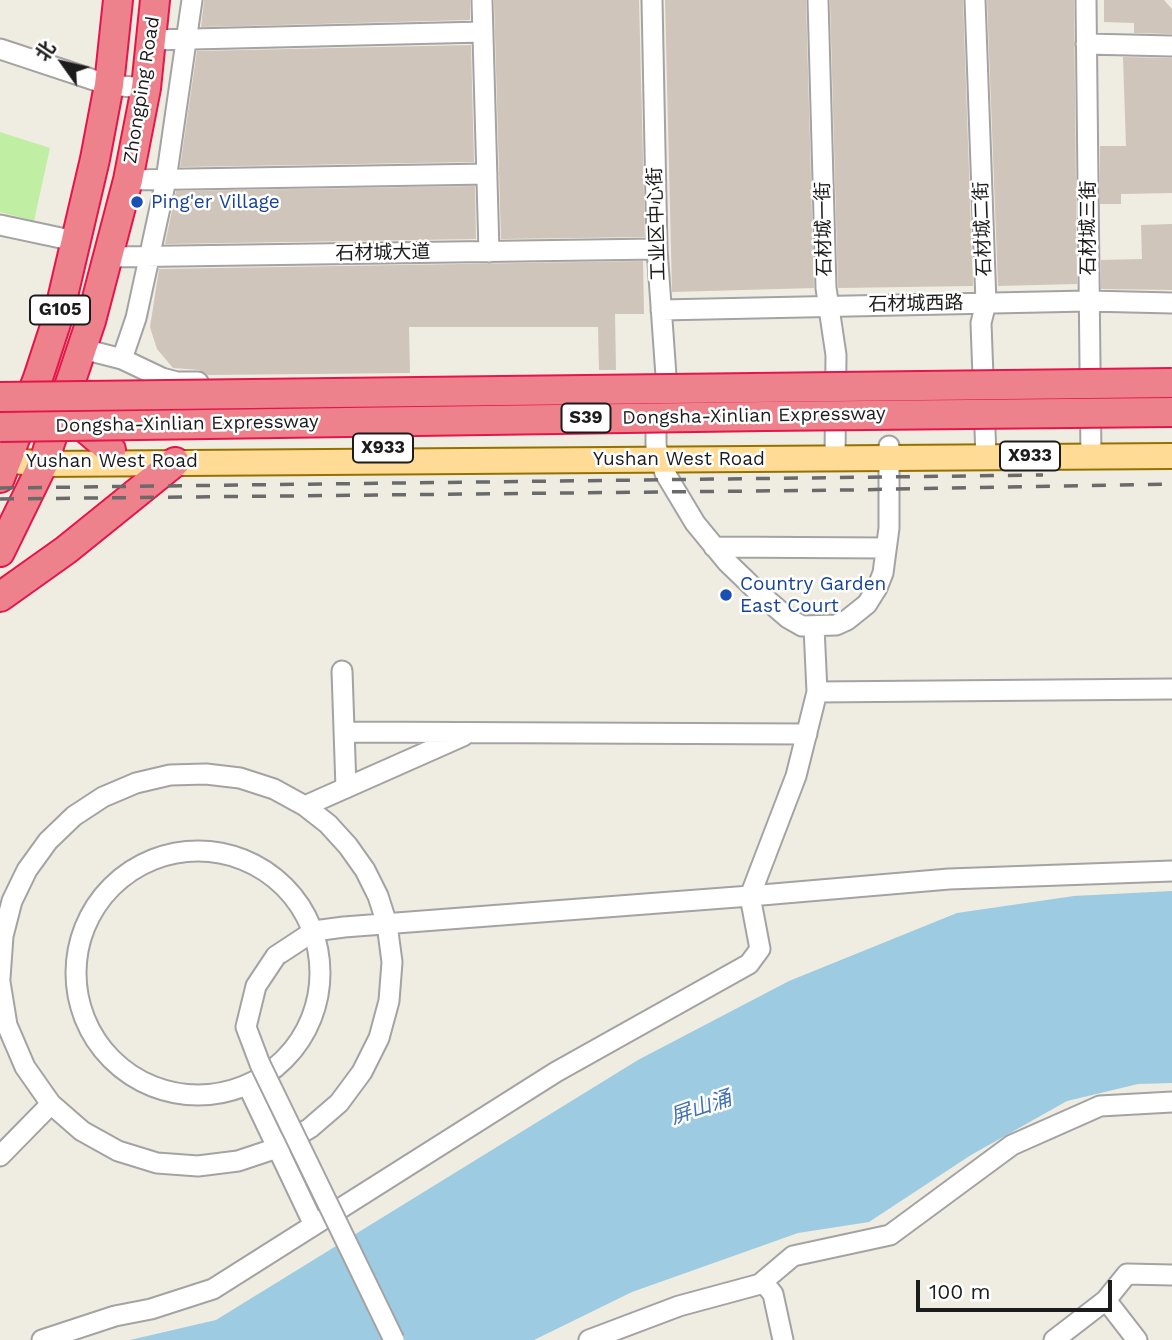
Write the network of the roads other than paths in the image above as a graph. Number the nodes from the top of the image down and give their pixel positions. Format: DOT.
graph roads {
  1 [pos="118,0"];
  2 [pos="155,0"];
  3 [pos="192,0"];
  4 [pos="482,0"];
  5 [pos="652,0"];
  6 [pos="818,0"];
  7 [pos="975,0"];
  8 [pos="1086,0"];
  9 [pos="483,32"];
  10 [pos="188,39"];
  11 [pos="151,40"];
  12 [pos="1086,44"];
  13 [pos="1172,46"];
  14 [pos="0,49"];
  15 [pos="109,85"];
  16 [pos="146,88"];
  17 [pos="487,174"];
  18 [pos="128,180"];
  19 [pos="166,180"];
  20 [pos="0,225"];
  21 [pos="75,241"];
  22 [pos="657,249"];
  23 [pos="489,252"];
  24 [pos="149,256"];
  25 [pos="109,257"];
  26 [pos="1088,301"];
  27 [pos="986,303"];
  28 [pos="1172,303"];
  29 [pos="827,306"];
  30 [pos="661,310"];
  31 [pos="122,359"];
  32 [pos="79,361"];
  33 [pos="666,376"];
  34 [pos="1172,383"];
  35 [pos="0,397"];
  36 [pos="1172,412"];
  37 [pos="0,427"];
  38 [pos="1172,443"];
  39 [pos="111,450"];
  40 [pos="1091,450"];
  41 [pos="986,451"];
  42 [pos="835,452"];
  43 [pos="888,452"];
  44 [pos="658,453"];
  45 [pos="45,456"];
  46 [pos="1172,456"];
  47 [pos="175,462"];
  48 [pos="3,464"];
  49 [pos="714,547"];
  50 [pos="886,548"];
  51 [pos="0,552"];
  52 [pos="0,597"];
  53 [pos="814,628"];
  54 [pos="342,671"];
  55 [pos="1172,689"];
  56 [pos="817,692"];
  57 [pos="344,732"];
  58 [pos="471,732"];
  59 [pos="807,734"];
  60 [pos="346,788"];
  61 [pos="305,806"];
  62 [pos="1172,870"];
  63 [pos="750,896"];
  64 [pos="387,924"];
  65 [pos="314,931"];
  66 [pos="1,935"];
  67 [pos="0,980"];
  68 [pos="248,1086"];
  69 [pos="1172,1102"];
  70 [pos="51,1104"];
  71 [pos="277,1148"];
  72 [pos="0,1156"];
  73 [pos="314,1225"];
  74 [pos="1172,1275"];
  75 [pos="761,1283"];
  76 [pos="1106,1300"];
  77 [pos="42,1340"];
  78 [pos="394,1340"];
  79 [pos="589,1340"];
  80 [pos="783,1340"];
  81 [pos="1054,1340"];
  82 [pos="1137,1340"];
  1 -- 15 [label="highway, Zhongping Road / G105"];
  2 -- 11 [label="highway, Zhongping Road / G105"];
  3 -- 10 [label="street"];
  4 -- 9 [label="street"];
  5 -- 22 [label="street, 工业区中心街"];
  6 -- 29 [label="street, 石材城一街"];
  7 -- 27 [label="street, 石材城二街"];
  8 -- 12 [label="street, 石材城三街"];
  9 -- 10 [label="street"];
  9 -- 17 [label="street"];
  10 -- 11 [label="street"];
  10 -- 19 [label="street"];
  11 -- 16 [label="highway, Zhongping Road / G105"];
  12 -- 13 [label="street"];
  12 -- 26 [label="street, 石材城三街"];
  14 -- 15 [label="street"];
  15 -- 16 [label="street"];
  15 -- 21 [label="highway, Zhongping Road / G105"];
  16 -- 18 [label="highway, Zhongping Road / G105"];
  17 -- 19 [label="street"];
  17 -- 23 [label="street"];
  18 -- 19 [label="street"];
  18 -- 25 [label="highway, G105"];
  19 -- 24 [label="street"];
  20 -- 21 [label="street"];
  21 -- 48 [label="highway, G105"];
  22 -- 23 [label="street, 石材城大道"];
  22 -- 30 [label="street, 工业区中心街"];
  23 -- 24 [label="street, 石材城大道"];
  24 -- 25 [label="street, 石材城大道"];
  24 -- 31 [label="street"];
  25 -- 32 [label="highway, G105"];
  26 -- 27 [label="street, 石材城西路"];
  26 -- 28 [label="street, 石材城西路"];
  26 -- 40 [label="street, 石材城三街"];
  27 -- 29 [label="street, 石材城西路"];
  27 -- 41 [label="street, 石材城二街"];
  29 -- 30 [label="street, 石材城西路"];
  29 -- 42 [label="street, 石材城一街"];
  30 -- 33 [label="street, 工业区中心街"];
  31 -- 32 [label="street"];
  31 -- 33 [label="street"];
  32 -- 39 [label="highway"];
  32 -- 45 [label="highway, G105"];
  33 -- 44 [label="street, 工业区中心街"];
  34 -- 35 [label="highway, Dongsha-Xinlian Expressway / S39, bridge"];
  36 -- 37 [label="highway, Dongsha-Xinlian Expressway / S39, bridge"];
  38 -- 40 [label="main road, Yushan West Road / X933"];
  39 -- 44 [label="main road, Yushan West Road / X933"];
  39 -- 45 [label="main road, Yushan West Road / X933"];
  40 -- 41 [label="main road, Yushan West Road / X933"];
  40 -- 46 [label="main road, Yushan West Road / X933"];
  41 -- 43 [label="main road, Yushan West Road / X933"];
  42 -- 43 [label="main road, Yushan West Road / X933"];
  42 -- 44 [label="main road, Yushan West Road / X933"];
  43 -- 50 [label="street"];
  44 -- 47 [label="main road, Yushan West Road / X933"];
  44 -- 49 [label="street"];
  45 -- 47 [label="main road, Yushan West Road / X933"];
  45 -- 48 [label="main road, Yushan West Road / X933"];
  45 -- 51 [label="highway, G105"];
  47 -- 52 [label="highway"];
  49 -- 50 [label="street"];
  49 -- 53 [label="street"];
  50 -- 53 [label="street"];
  53 -- 56 [label="street"];
  54 -- 57 [label="street"];
  55 -- 56 [label="street"];
  56 -- 59 [label="street"];
  57 -- 58 [label="street"];
  57 -- 60 [label="street"];
  58 -- 59 [label="street"];
  58 -- 60 [label="street"];
  59 -- 63 [label="street"];
  60 -- 61 [label="street"];
  61 -- 64 [label="street"];
  61 -- 66 [label="street"];
  62 -- 63 [label="street"];
  63 -- 64 [label="street"];
  63 -- 73 [label="street"];
  64 -- 65 [label="street"];
  64 -- 71 [label="street"];
  65 -- 68 [label="street"];
  65 -- 68 [label="street"];
  65 -- 78 [label="street, bridge"];
  66 -- 67 [label="street"];
  67 -- 70 [label="street"];
  68 -- 71 [label="street"];
  69 -- 75 [label="street"];
  70 -- 71 [label="street"];
  70 -- 72 [label="street"];
  71 -- 73 [label="street"];
  73 -- 77 [label="street"];
  74 -- 76 [label="street"];
  75 -- 79 [label="street"];
  75 -- 80 [label="street"];
  76 -- 81 [label="street"];
  76 -- 82 [label="street"];
}
